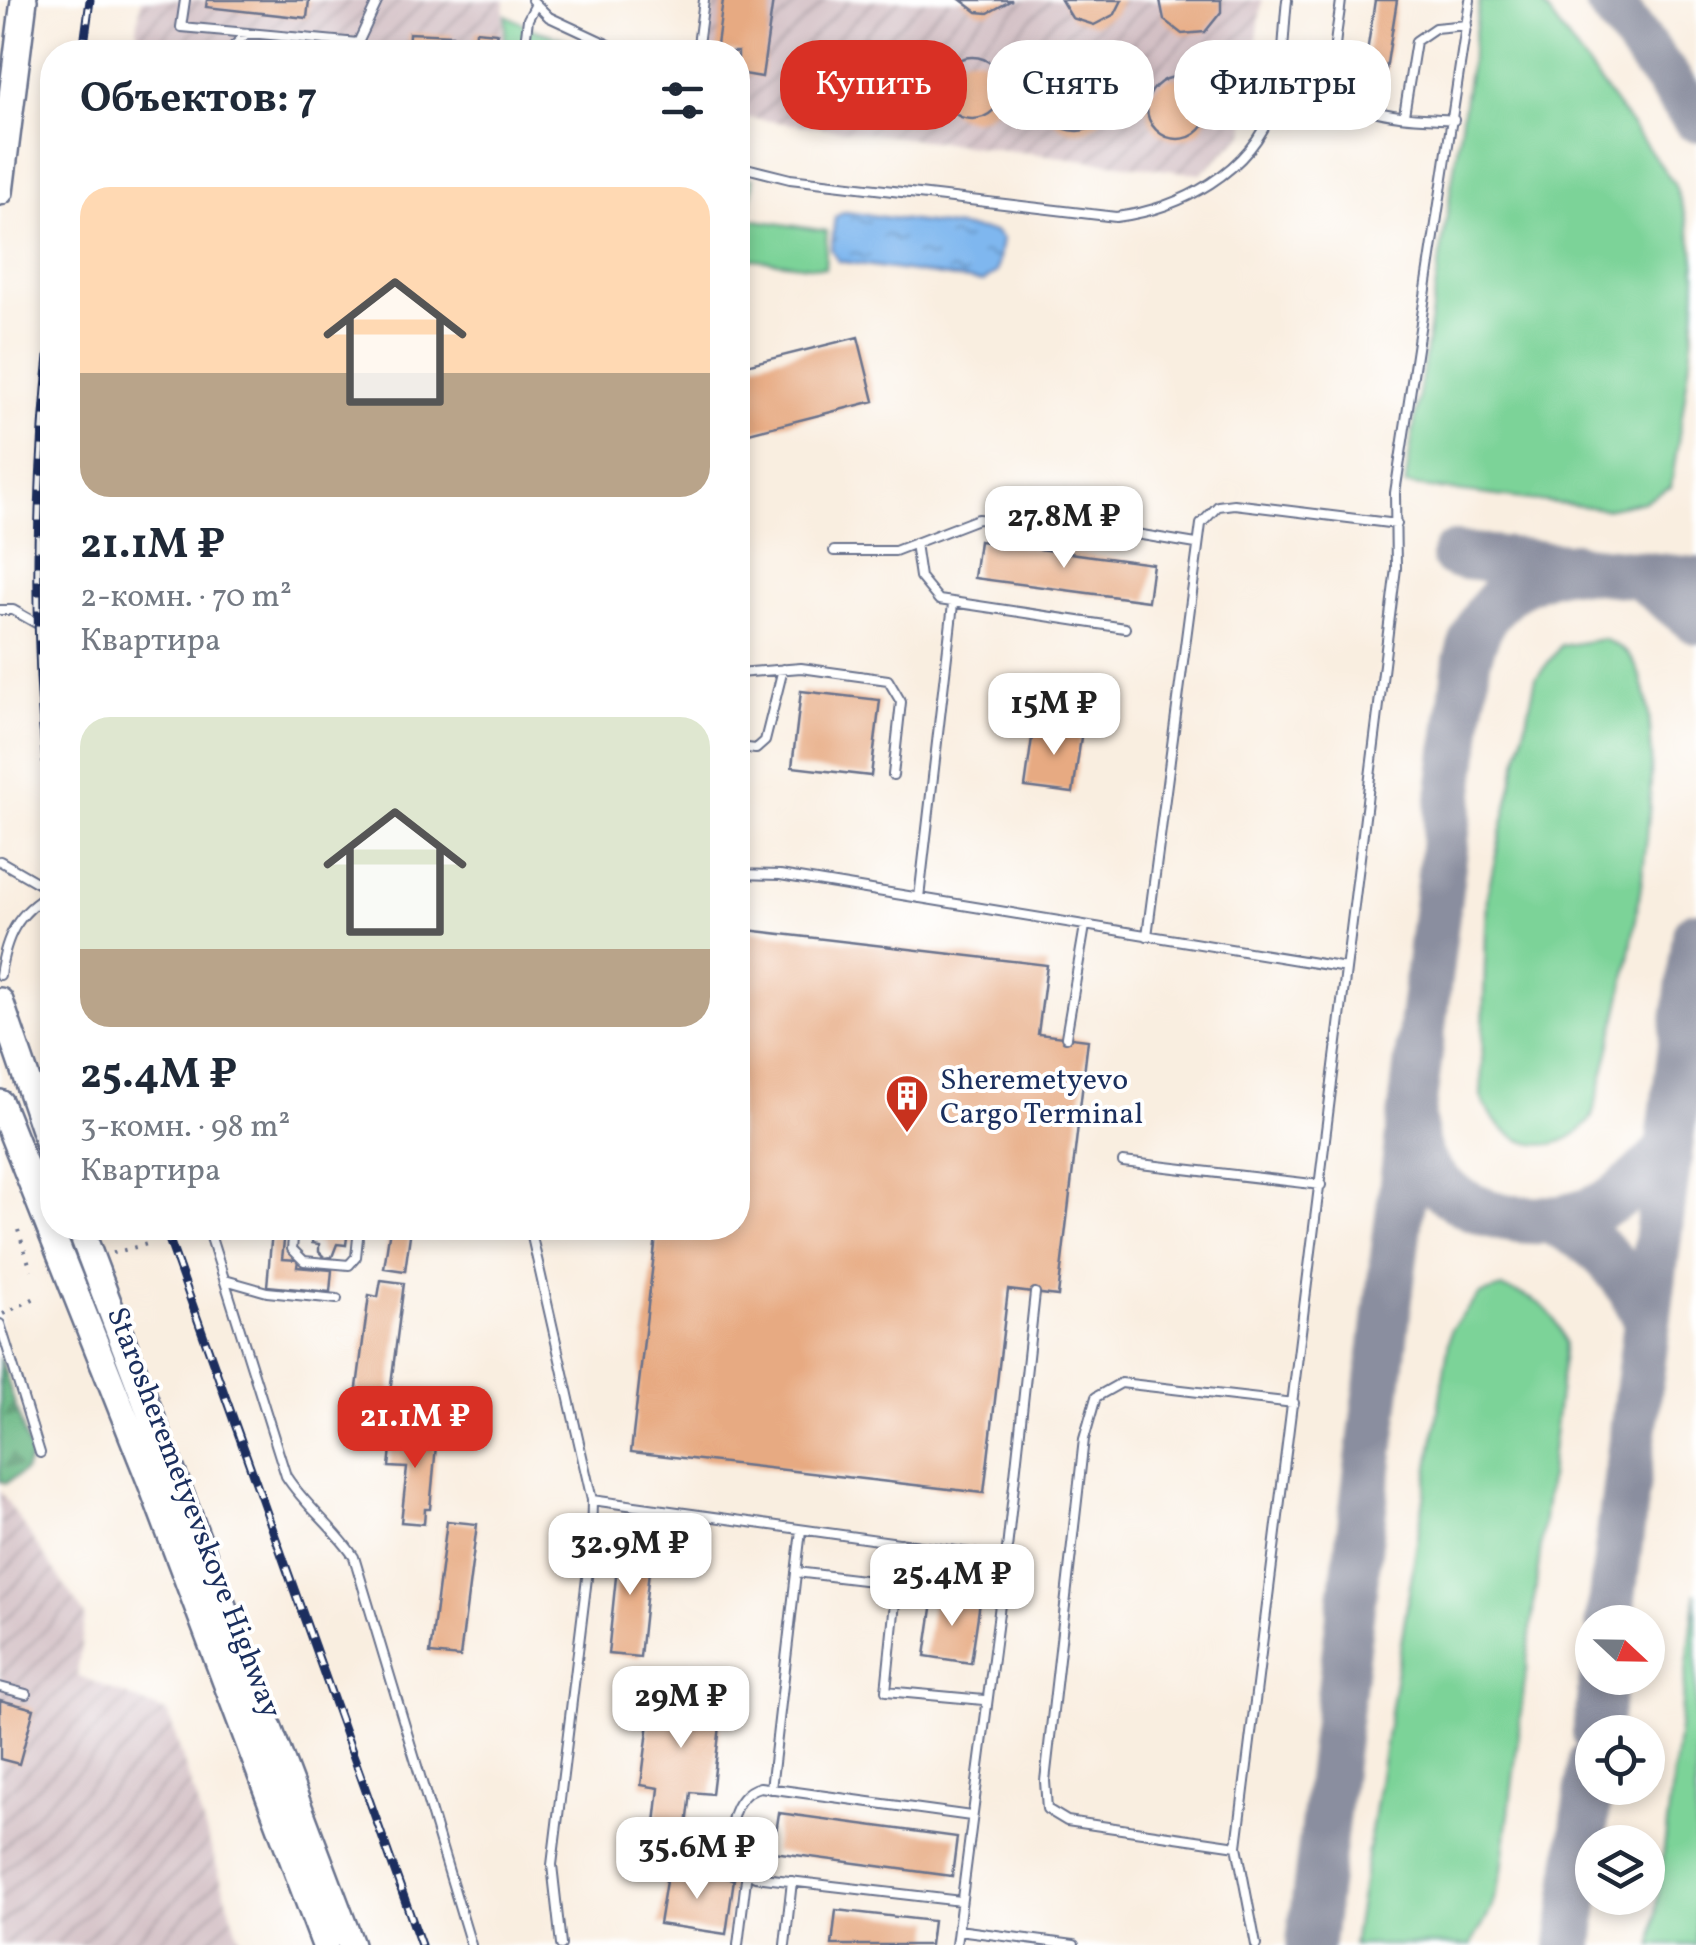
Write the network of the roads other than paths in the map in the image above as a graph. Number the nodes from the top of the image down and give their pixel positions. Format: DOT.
graph roads {
  1 [pos="24,0"];
  2 [pos="185,0"];
  3 [pos="378,0"];
  4 [pos="704,0"];
  5 [pos="1287,0"];
  6 [pos="1341,0"];
  7 [pos="1470,0"];
  8 [pos="534,3"];
  9 [pos="1467,26"];
  10 [pos="248,33"];
  11 [pos="241,40"];
  12 [pos="325,40"];
  13 [pos="359,40"];
  14 [pos="525,40"];
  15 [pos="595,40"];
  16 [pos="699,40"];
  17 [pos="1404,115"];
  18 [pos="1454,120"];
  19 [pos="750,169"];
  20 [pos="0,192"];
  21 [pos="1398,524"];
  22 [pos="915,543"];
  23 [pos="1196,544"];
  24 [pos="834,551"];
  25 [pos="953,604"];
  26 [pos="0,610"];
  27 [pos="40,625"];
  28 [pos="1125,628"];
  29 [pos="783,669"];
  30 [pos="750,673"];
  31 [pos="750,749"];
  32 [pos="893,774"];
  33 [pos="0,861"];
  34 [pos="750,875"];
  35 [pos="40,885"];
  36 [pos="919,898"];
  37 [pos="40,901"];
  38 [pos="1084,926"];
  39 [pos="1147,936"];
  40 [pos="1346,968"];
  41 [pos="0,974"];
  42 [pos="0,1002"];
  43 [pos="1066,1037"];
  44 [pos="0,1103"];
  45 [pos="40,1118"];
  46 [pos="1123,1162"];
  47 [pos="1321,1185"];
  48 [pos="40,1204"];
  49 [pos="54,1240"];
  50 [pos="85,1240"];
  51 [pos="210,1240"];
  52 [pos="293,1240"];
  53 [pos="358,1240"];
  54 [pos="533,1240"];
  55 [pos="225,1280"];
  56 [pos="1034,1293"];
  57 [pos="337,1299"];
  58 [pos="0,1324"];
  59 [pos="1294,1403"];
  60 [pos="40,1453"];
  61 [pos="592,1500"];
  62 [pos="801,1530"];
  63 [pos="902,1543"];
  64 [pos="1006,1558"];
  65 [pos="796,1572"];
  66 [pos="897,1584"];
  67 [pos="0,1688"];
  68 [pos="26,1694"];
  69 [pos="984,1700"];
  70 [pos="771,1789"];
  71 [pos="971,1816"];
  72 [pos="1238,1846"];
  73 [pos="747,1871"];
  74 [pos="792,1881"];
  75 [pos="961,1901"];
  76 [pos="958,1930"];
  77 [pos="1036,1942"];
  78 [pos="326,1945"];
  79 [pos="351,1945"];
  80 [pos="471,1945"];
  81 [pos="560,1945"];
  82 [pos="738,1945"];
  83 [pos="786,1945"];
  84 [pos="956,1945"];
  85 [pos="1074,1945"];
  86 [pos="1256,1945"];
  1 -- 20 [label="main road"];
  2 -- 10 [label="lane"];
  3 -- 13 [label="lane"];
  4 -- 16 [label="lane"];
  5 -- 19 [label="lane"];
  6 -- 17 [label="lane"];
  7 -- 9 [label="lane"];
  8 -- 14 [label="lane"];
  8 -- 15 [label="lane"];
  9 -- 17 [label="lane"];
  9 -- 18 [label="lane"];
  10 -- 11 [label="lane"];
  10 -- 12 [label="lane"];
  17 -- 18 [label="lane"];
  18 -- 21 [label="lane"];
  21 -- 23 [label="lane"];
  21 -- 40 [label="lane"];
  22 -- 23 [label="lane"];
  22 -- 24 [label="lane"];
  22 -- 25 [label="lane"];
  23 -- 39 [label="lane"];
  25 -- 28 [label="lane"];
  25 -- 36 [label="lane"];
  26 -- 27 [label="lane"];
  29 -- 30 [label="lane"];
  29 -- 31 [label="lane"];
  29 -- 32 [label="lane"];
  33 -- 35 [label="lane"];
  34 -- 36 [label="lane"];
  36 -- 38 [label="lane"];
  37 -- 41 [label="lane"];
  38 -- 39 [label="lane"];
  38 -- 43 [label="lane"];
  39 -- 40 [label="lane"];
  40 -- 47 [label="lane"];
  42 -- 45 [label="main road"];
  44 -- 48 [label="main road, Starosheremetyevskoye Highway"];
  46 -- 47 [label="lane"];
  47 -- 59 [label="lane"];
  49 -- 78 [label="main road, Starosheremetyevskoye Highway"];
  50 -- 79 [label="main road, Starosheremetyevskoye Highway"];
  51 -- 55 [label="lane"];
  52 -- 53 [label="lane"];
  54 -- 61 [label="lane"];
  55 -- 57 [label="lane"];
  55 -- 80 [label="lane"];
  56 -- 64 [label="lane"];
  58 -- 60 [label="lane"];
  59 -- 72 [label="lane"];
  59 -- 72 [label="lane"];
  61 -- 62 [label="lane"];
  61 -- 81 [label="lane"];
  62 -- 63 [label="lane"];
  62 -- 65 [label="lane"];
  63 -- 64 [label="lane"];
  63 -- 66 [label="lane"];
  64 -- 69 [label="lane"];
  65 -- 66 [label="lane"];
  65 -- 70 [label="lane"];
  66 -- 69 [label="lane"];
  67 -- 68 [label="lane"];
  69 -- 71 [label="lane"];
  70 -- 71 [label="lane"];
  70 -- 73 [label="lane"];
  71 -- 75 [label="lane"];
  72 -- 86 [label="lane"];
  73 -- 74 [label="lane"];
  73 -- 82 [label="lane"];
  74 -- 75 [label="lane"];
  74 -- 83 [label="lane"];
  75 -- 76 [label="lane"];
  76 -- 77 [label="lane"];
  76 -- 84 [label="lane"];
  77 -- 85 [label="lane"];
}
